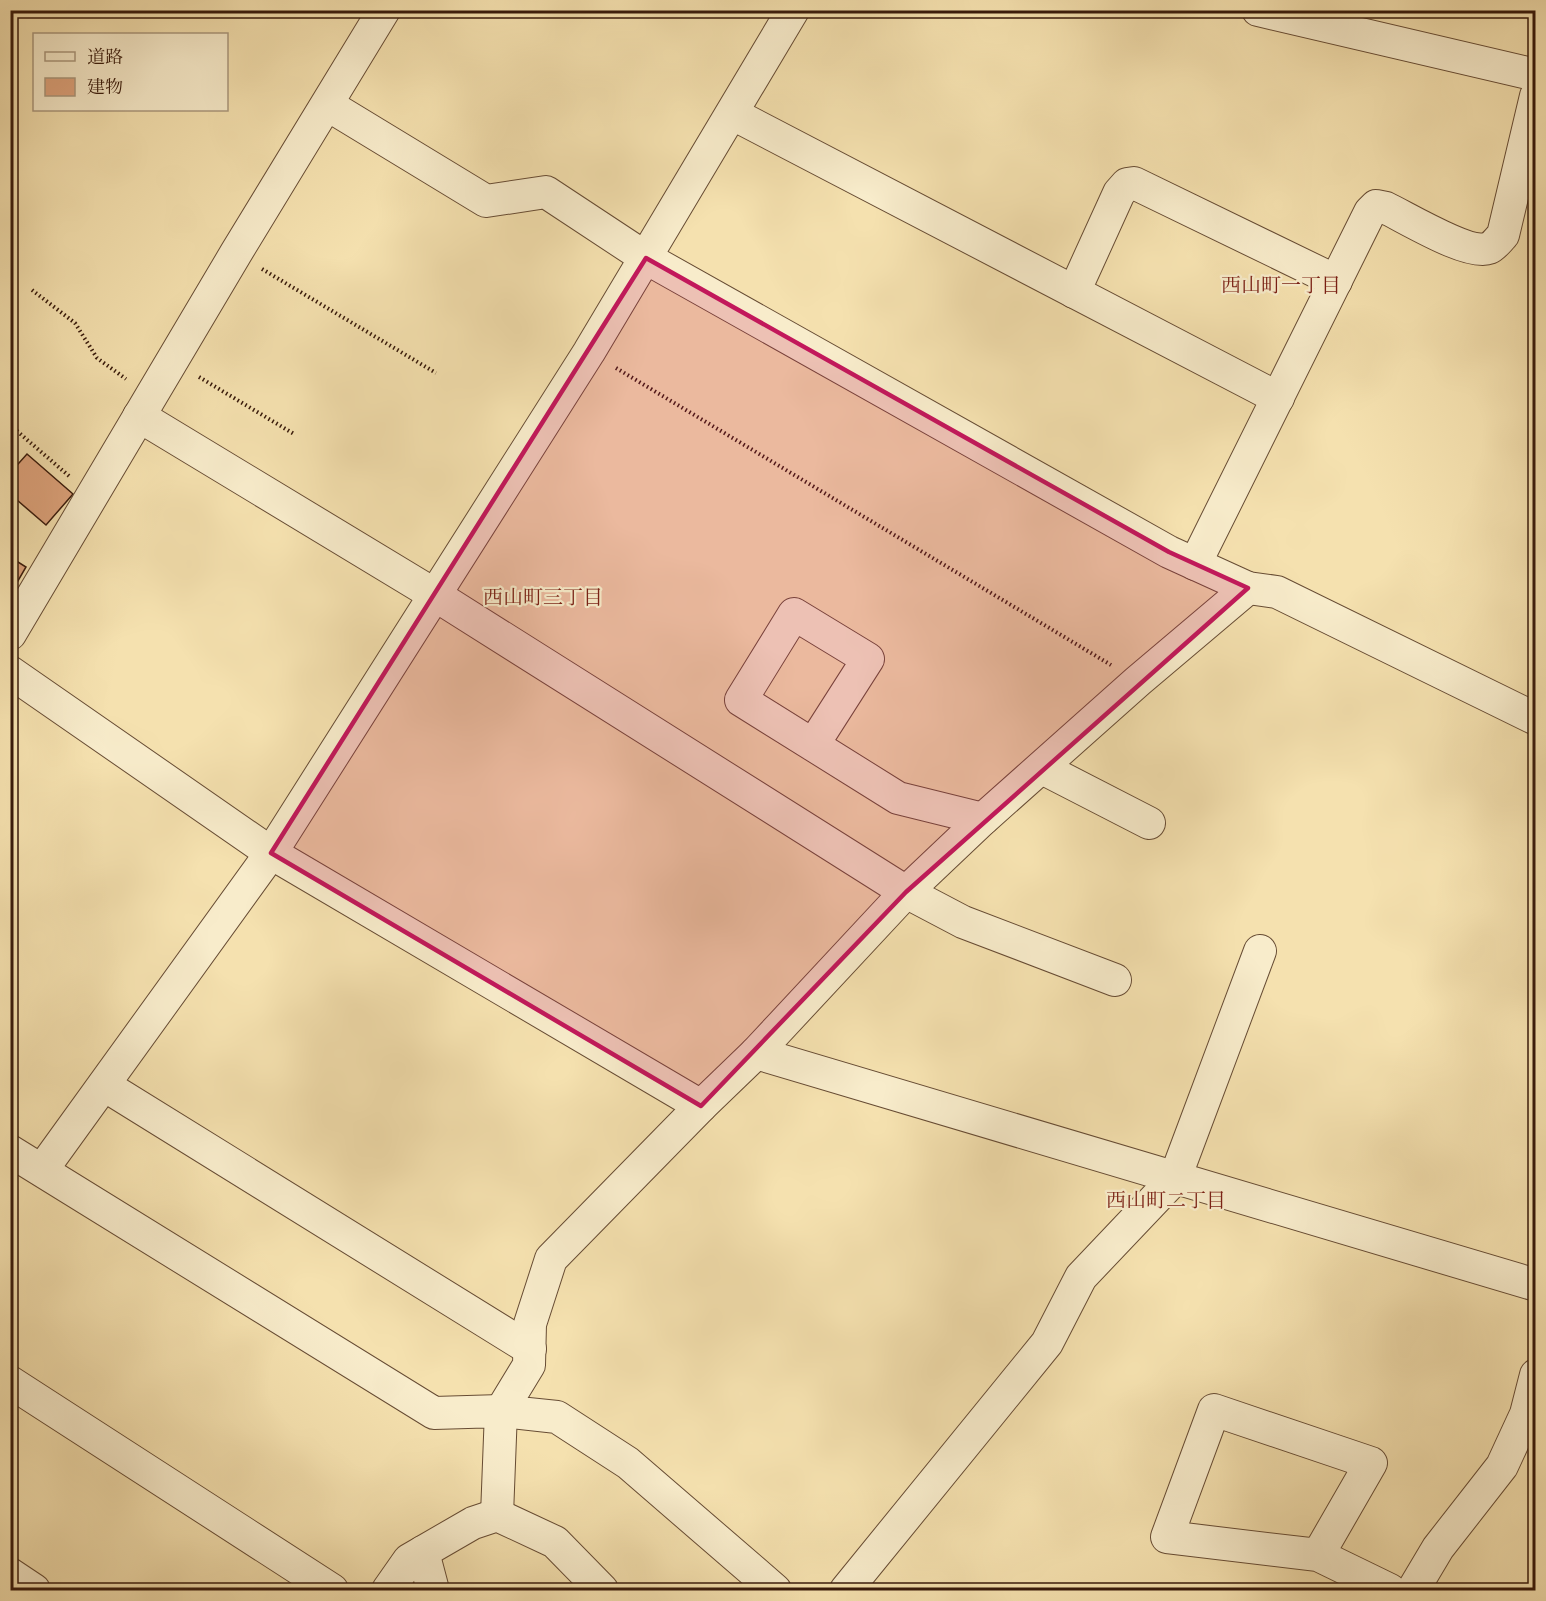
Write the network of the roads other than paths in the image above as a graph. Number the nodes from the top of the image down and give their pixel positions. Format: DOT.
graph roads {
  1 [pos="384,10"];
  2 [pos="794,10"];
  3 [pos="1258,10"];
  4 [pos="1536,75"];
  5 [pos="1536,96"];
  6 [pos="328,105"];
  7 [pos="733,114"];
  8 [pos="646,258"];
  9 [pos="1336,281"];
  10 [pos="1074,292"];
  11 [pos="1278,398"];
  12 [pos="145,407"];
  13 [pos="1195,564"];
  14 [pos="1248,588"];
  15 [pos="435,595"];
  16 [pos="10,634"];
  17 [pos="10,672"];
  18 [pos="1536,719"];
  19 [pos="813,745"];
  20 [pos="1041,768"];
  21 [pos="983,819"];
  22 [pos="1149,823"];
  23 [pos="271,853"];
  24 [pos="906,892"];
  25 [pos="1260,951"];
  26 [pos="1115,980"];
  27 [pos="756,1053"];
  28 [pos="104,1085"];
  29 [pos="701,1106"];
  30 [pos="10,1151"];
  31 [pos="42,1170"];
  32 [pos="1175,1178"];
  33 [pos="1536,1285"];
  34 [pos="530,1348"];
  35 [pos="1536,1375"];
  36 [pos="10,1382"];
  37 [pos="501,1411"];
  38 [pos="497,1515"];
  39 [pos="423,1552"];
  40 [pos="1318,1555"];
  41 [pos="10,1574"];
  42 [pos="34,1590"];
  43 [pos="332,1590"];
  44 [pos="388,1590"];
  45 [pos="433,1590"];
  46 [pos="602,1590"];
  47 [pos="775,1590"];
  48 [pos="846,1590"];
  49 [pos="1390,1590"];
  50 [pos="1413,1590"];
  1 -- 6 [label="street"];
  2 -- 7 [label="street"];
  3 -- 4 [label="street"];
  5 -- 9 [label="street"];
  6 -- 8 [label="street"];
  6 -- 12 [label="street"];
  7 -- 8 [label="street"];
  7 -- 10 [label="street"];
  8 -- 13 [label="street"];
  8 -- 15 [label="street"];
  9 -- 10 [label="street"];
  9 -- 11 [label="street"];
  10 -- 11 [label="street"];
  11 -- 13 [label="street"];
  12 -- 15 [label="street"];
  12 -- 16 [label="street"];
  13 -- 14 [label="street"];
  14 -- 18 [label="street"];
  14 -- 20 [label="street"];
  15 -- 23 [label="street"];
  15 -- 24 [label="street"];
  17 -- 23 [label="street"];
  19 -- 21 [label="street"];
  20 -- 21 [label="street"];
  20 -- 22 [label="street"];
  21 -- 24 [label="street"];
  23 -- 28 [label="street"];
  23 -- 29 [label="street"];
  24 -- 26 [label="street"];
  24 -- 27 [label="street"];
  25 -- 32 [label="street"];
  27 -- 29 [label="street"];
  27 -- 32 [label="street"];
  28 -- 31 [label="street"];
  28 -- 34 [label="street"];
  29 -- 34 [label="street"];
  30 -- 31 [label="street"];
  31 -- 37 [label="street"];
  32 -- 33 [label="street"];
  32 -- 48 [label="street"];
  34 -- 37 [label="street"];
  35 -- 50 [label="street"];
  36 -- 43 [label="street"];
  37 -- 38 [label="street"];
  37 -- 47 [label="street"];
  38 -- 39 [label="street"];
  38 -- 46 [label="street"];
  39 -- 44 [label="street"];
  39 -- 45 [label="street"];
  40 -- 40 [label="street"];
  40 -- 49 [label="street"];
  41 -- 42 [label="street"];
}
